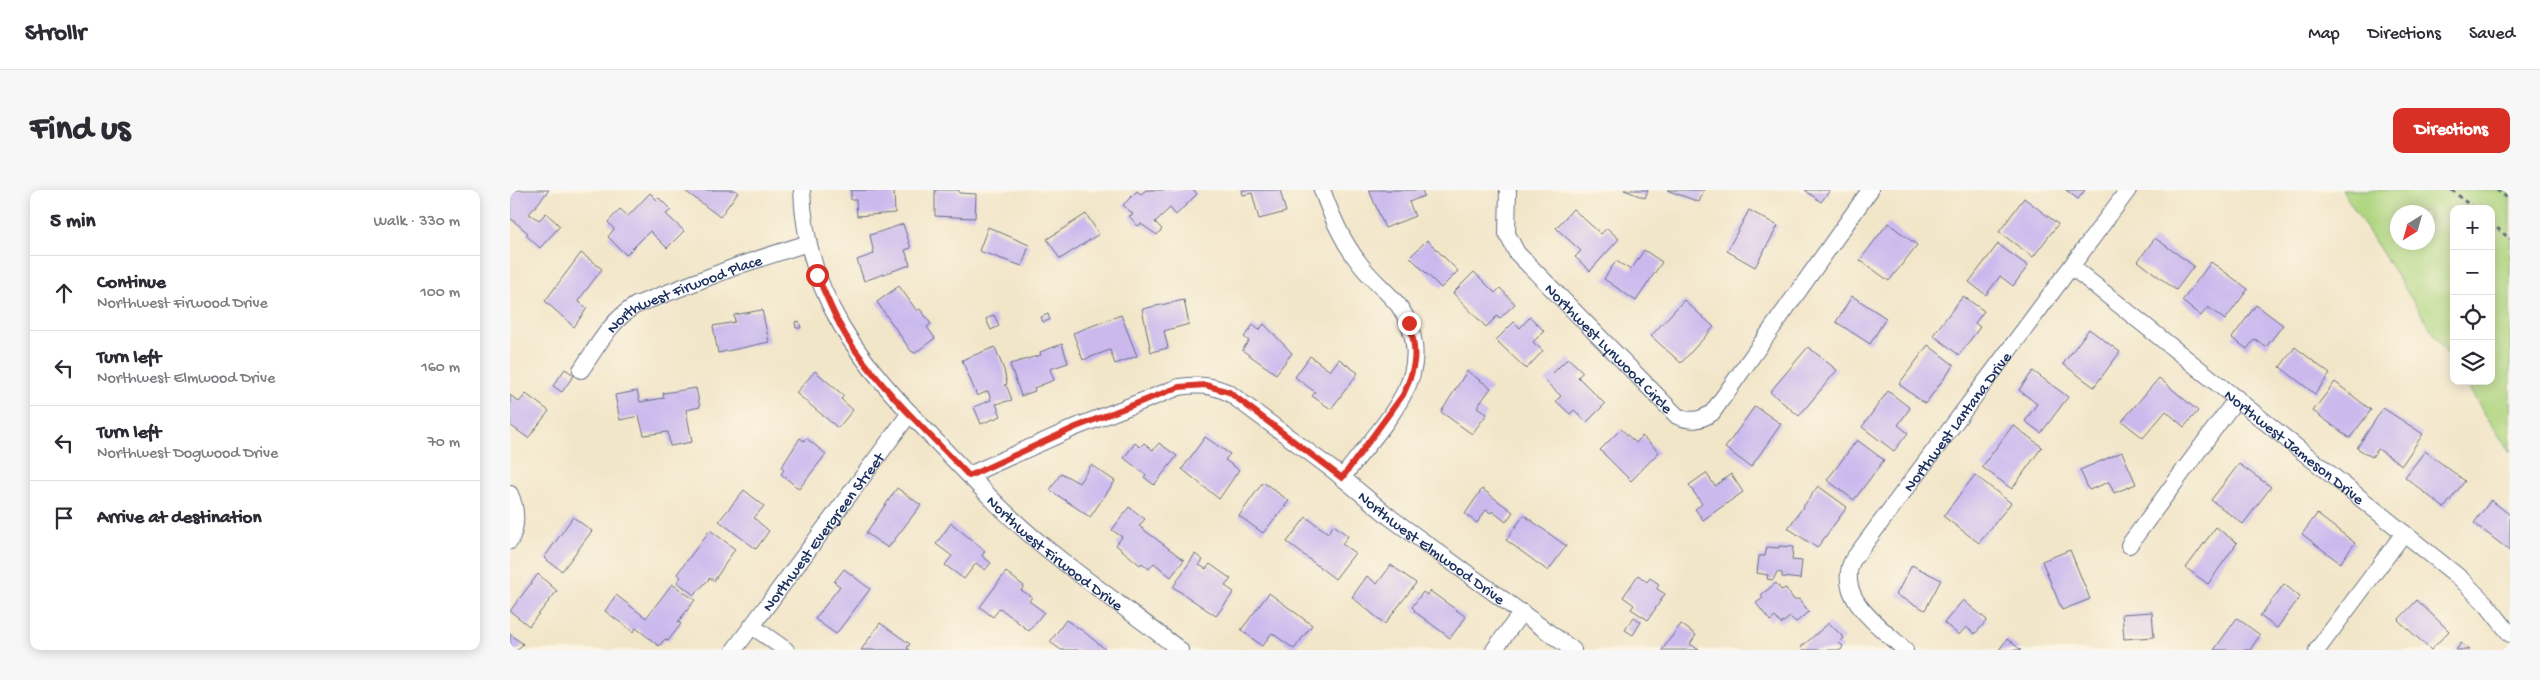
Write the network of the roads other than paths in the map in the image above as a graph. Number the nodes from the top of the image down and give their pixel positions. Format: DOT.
graph roads {
  1 [pos="802,190"];
  2 [pos="1322,190"];
  3 [pos="1508,190"];
  4 [pos="1870,190"];
  5 [pos="2128,190"];
  6 [pos="808,243"];
  7 [pos="2072,267"];
  8 [pos="581,370"];
  9 [pos="2237,398"];
  10 [pos="910,413"];
  11 [pos="969,476"];
  12 [pos="1342,478"];
  13 [pos="510,494"];
  14 [pos="2404,533"];
  15 [pos="510,541"];
  16 [pos="2129,546"];
  17 [pos="1522,612"];
  18 [pos="752,626"];
  19 [pos="2510,634"];
  20 [pos="734,650"];
  21 [pos="786,650"];
  22 [pos="1180,650"];
  23 [pos="1494,650"];
  24 [pos="1574,650"];
  25 [pos="1905,650"];
  26 [pos="2317,650"];
  1 -- 6 [label="street, Northwest Firwood Drive"];
  2 -- 12 [label="street"];
  3 -- 4 [label="street, Northwest Lynwood Circle"];
  5 -- 7 [label="street, Northwest Lantana Drive"];
  6 -- 8 [label="street, Northwest Firwood Place"];
  6 -- 10 [label="street, Northwest Firwood Drive"];
  7 -- 9 [label="street, Northwest Jameson Drive"];
  7 -- 25 [label="street, Northwest Lantana Drive"];
  9 -- 14 [label="street, Northwest Jameson Drive"];
  9 -- 16 [label="street"];
  10 -- 11 [label="street, Northwest Firwood Drive"];
  10 -- 18 [label="street, Northwest Evergreen Street"];
  11 -- 12 [label="street, Northwest Elmwood Drive"];
  11 -- 22 [label="street, Northwest Firwood Drive"];
  12 -- 17 [label="street, Northwest Elmwood Drive"];
  13 -- 15 [label="street"];
  14 -- 19 [label="street, Northwest Jameson Drive"];
  14 -- 26 [label="street"];
  17 -- 23 [label="street"];
  17 -- 24 [label="street, Northwest Elmwood Drive"];
  18 -- 20 [label="street, Northwest Evergreen Street"];
  18 -- 21 [label="street"];
}
